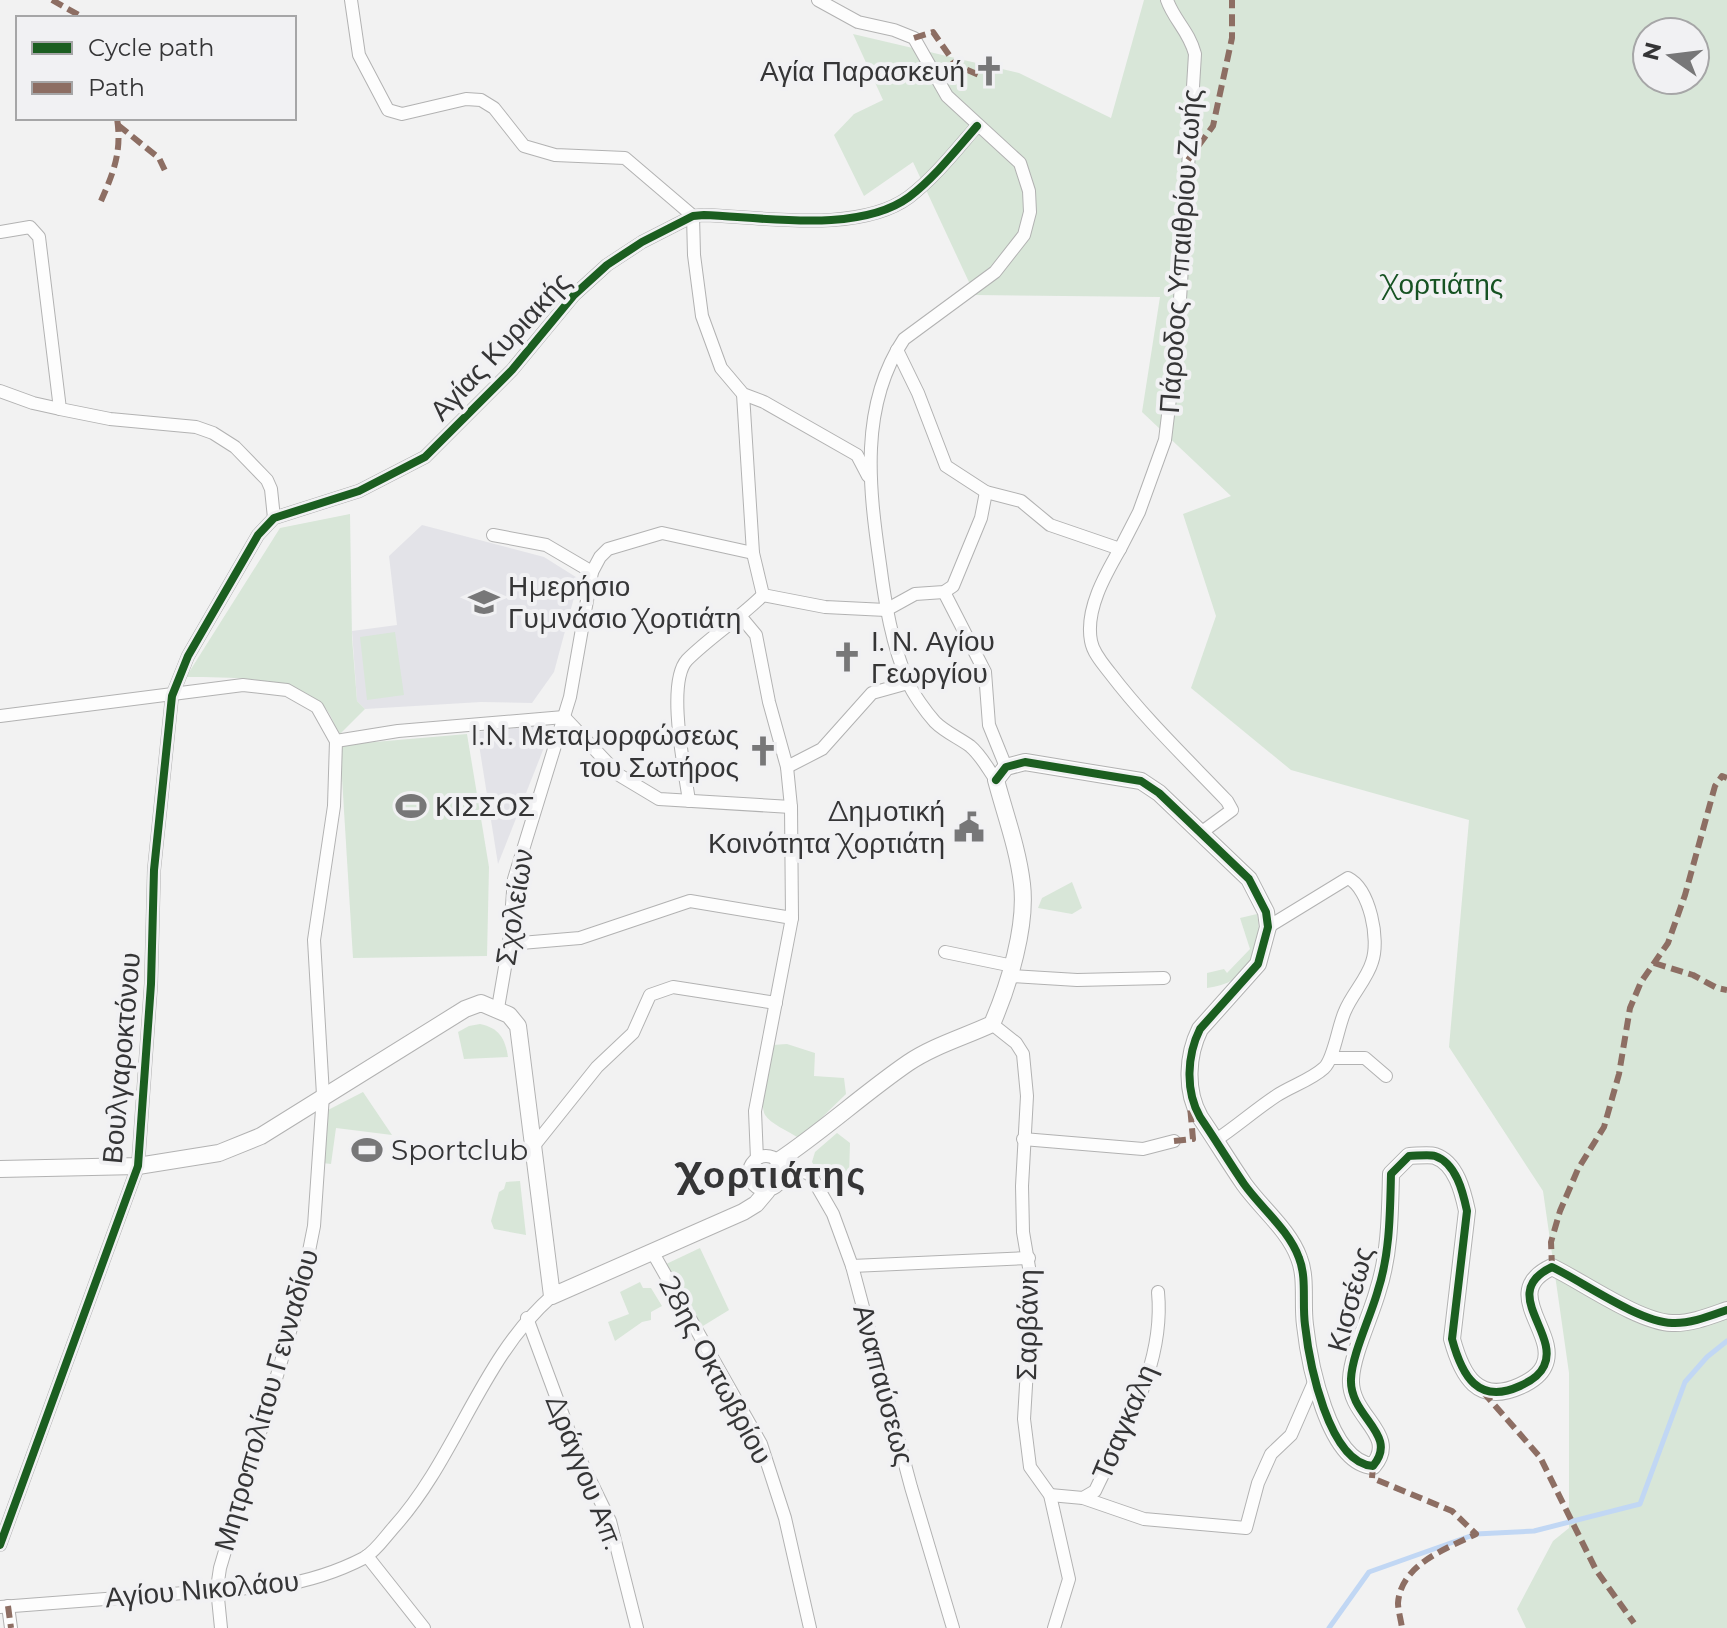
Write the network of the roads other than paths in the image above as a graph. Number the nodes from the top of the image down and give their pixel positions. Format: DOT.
graph roads {
  1 [pos="351,0"];
  2 [pos="818,0"];
  3 [pos="1167,0"];
  4 [pos="977,126"];
  5 [pos="693,216"];
  6 [pos="0,232"];
  7 [pos="897,350"];
  8 [pos="0,391"];
  9 [pos="743,394"];
  10 [pos="60,409"];
  11 [pos="869,481"];
  12 [pos="986,492"];
  13 [pos="274,518"];
  14 [pos="493,535"];
  15 [pos="1120,549"];
  16 [pos="753,553"];
  17 [pos="592,572"];
  18 [pos="944,592"];
  19 [pos="763,595"];
  20 [pos="886,610"];
  21 [pos="741,617"];
  22 [pos="908,683"];
  23 [pos="172,696"];
  24 [pos="0,716"];
  25 [pos="564,717"];
  26 [pos="336,741"];
  27 [pos="787,767"];
  28 [pos="1001,774"];
  29 [pos="689,801"];
  30 [pos="791,807"];
  31 [pos="1202,832"];
  32 [pos="792,918"];
  33 [pos="1268,927"];
  34 [pos="509,944"];
  35 [pos="945,952"];
  36 [pos="1012,971"];
  37 [pos="1164,978"];
  38 [pos="776,1003"];
  39 [pos="498,1008"];
  40 [pos="992,1024"];
  41 [pos="1332,1058"];
  42 [pos="1386,1076"];
  43 [pos="323,1095"];
  44 [pos="1023,1139"];
  45 [pos="1216,1140"];
  46 [pos="1174,1141"];
  47 [pos="533,1147"];
  48 [pos="757,1159"];
  49 [pos="138,1166"];
  50 [pos="0,1169"];
  51 [pos="780,1169"];
  52 [pos="767,1191"];
  53 [pos="653,1253"];
  54 [pos="1029,1258"];
  55 [pos="852,1266"];
  56 [pos="1158,1292"];
  57 [pos="552,1296"];
  58 [pos="1727,1310"];
  59 [pos="527,1318"];
  60 [pos="1315,1380"];
  61 [pos="1050,1495"];
  62 [pos="1083,1498"];
  63 [pos="0,1545"];
  64 [pos="367,1556"];
  65 [pos="217,1588"];
  66 [pos="4,1606"];
  67 [pos="11,1628"];
  68 [pos="221,1628"];
  69 [pos="424,1628"];
  70 [pos="637,1628"];
  71 [pos="810,1628"];
  72 [pos="953,1628"];
  73 [pos="1054,1628"];
  1 -- 5 [label="street"];
  2 -- 4 [label="street"];
  3 -- 15 [label="street, Πάροδος Υπαιθρίου Ζωής"];
  4 -- 5 [label="street, Αγίας Κυριακής"];
  4 -- 7 [label="street"];
  5 -- 9 [label="street"];
  5 -- 13 [label="street, Αγίας Κυριακής"];
  6 -- 10 [label="street"];
  7 -- 11 [label="street"];
  7 -- 12 [label="street"];
  8 -- 10 [label="street"];
  9 -- 11 [label="street"];
  9 -- 16 [label="street"];
  10 -- 13 [label="street"];
  11 -- 20 [label="street"];
  12 -- 15 [label="street"];
  12 -- 18 [label="street"];
  13 -- 23 [label="street"];
  14 -- 17 [label="street"];
  15 -- 31 [label="street, Πάροδος Υπαιθρίου Ζωής"];
  16 -- 17 [label="street"];
  16 -- 19 [label="street"];
  17 -- 25 [label="street, Σχολείων"];
  18 -- 20 [label="street"];
  18 -- 28 [label="street"];
  19 -- 20 [label="street"];
  19 -- 21 [label="street"];
  20 -- 22 [label="street"];
  21 -- 27 [label="street"];
  21 -- 29 [label="street"];
  22 -- 27 [label="street"];
  22 -- 28 [label="street"];
  23 -- 24 [label="street"];
  23 -- 26 [label="street"];
  23 -- 49 [label="street, Βουλγαροκτόνου"];
  25 -- 26 [label="street"];
  25 -- 29 [label="street"];
  25 -- 34 [label="street, Σχολείων"];
  26 -- 43 [label="street, Μητροπολίτου Γενναδίου"];
  27 -- 30 [label="street"];
  28 -- 31 [label="street"];
  28 -- 36 [label="street"];
  29 -- 30 [label="street"];
  30 -- 32 [label="street"];
  31 -- 33 [label="street"];
  32 -- 34 [label="street"];
  32 -- 38 [label="street"];
  33 -- 41 [label="street"];
  33 -- 45 [label="street, Κισσέως"];
  34 -- 39 [label="street, Σχολείων"];
  35 -- 36 [label="street"];
  36 -- 37 [label="street"];
  36 -- 40 [label="street"];
  38 -- 47 [label="street"];
  38 -- 48 [label="street"];
  39 -- 43 [label="street"];
  39 -- 47 [label="street"];
  40 -- 44 [label="street, Σαρβάνη"];
  40 -- 51 [label="street"];
  41 -- 42 [label="street"];
  41 -- 45 [label="street"];
  43 -- 49 [label="street"];
  43 -- 65 [label="street, Μητροπολίτου Γενναδίου"];
  44 -- 46 [label="street"];
  44 -- 54 [label="street, Σαρβάνη"];
  45 -- 60 [label="street, Κισσέως"];
  47 -- 57 [label="street"];
  48 -- 51 [label="street"];
  48 -- 52 [label="street"];
  49 -- 50 [label="street"];
  49 -- 63 [label="street, Βουλγαροκτόνου"];
  51 -- 52 [label="street"];
  51 -- 55 [label="street, Αναπαύσεως"];
  52 -- 53 [label="street"];
  53 -- 57 [label="street"];
  53 -- 71 [label="street, 28ης Οκτωβρίου"];
  54 -- 55 [label="street"];
  54 -- 61 [label="street, Σαρβάνη"];
  55 -- 72 [label="street, Αναπαύσεως"];
  56 -- 62 [label="street, Τσαγκαλη"];
  57 -- 59 [label="street, Αγίου Νικολάου"];
  58 -- 60 [label="street, Κισσέως"];
  59 -- 64 [label="street, Αγίου Νικολάου"];
  59 -- 70 [label="street, Δράγγου Απ."];
  60 -- 62 [label="street"];
  61 -- 62 [label="street"];
  61 -- 73 [label="street, Σαρβάνη"];
  64 -- 65 [label="street, Αγίου Νικολάου"];
  64 -- 69 [label="street"];
  65 -- 66 [label="street, Αγίου Νικολάου"];
  65 -- 68 [label="street, Μητροπολίτου Γενναδίου"];
  66 -- 67 [label="street"];
}
